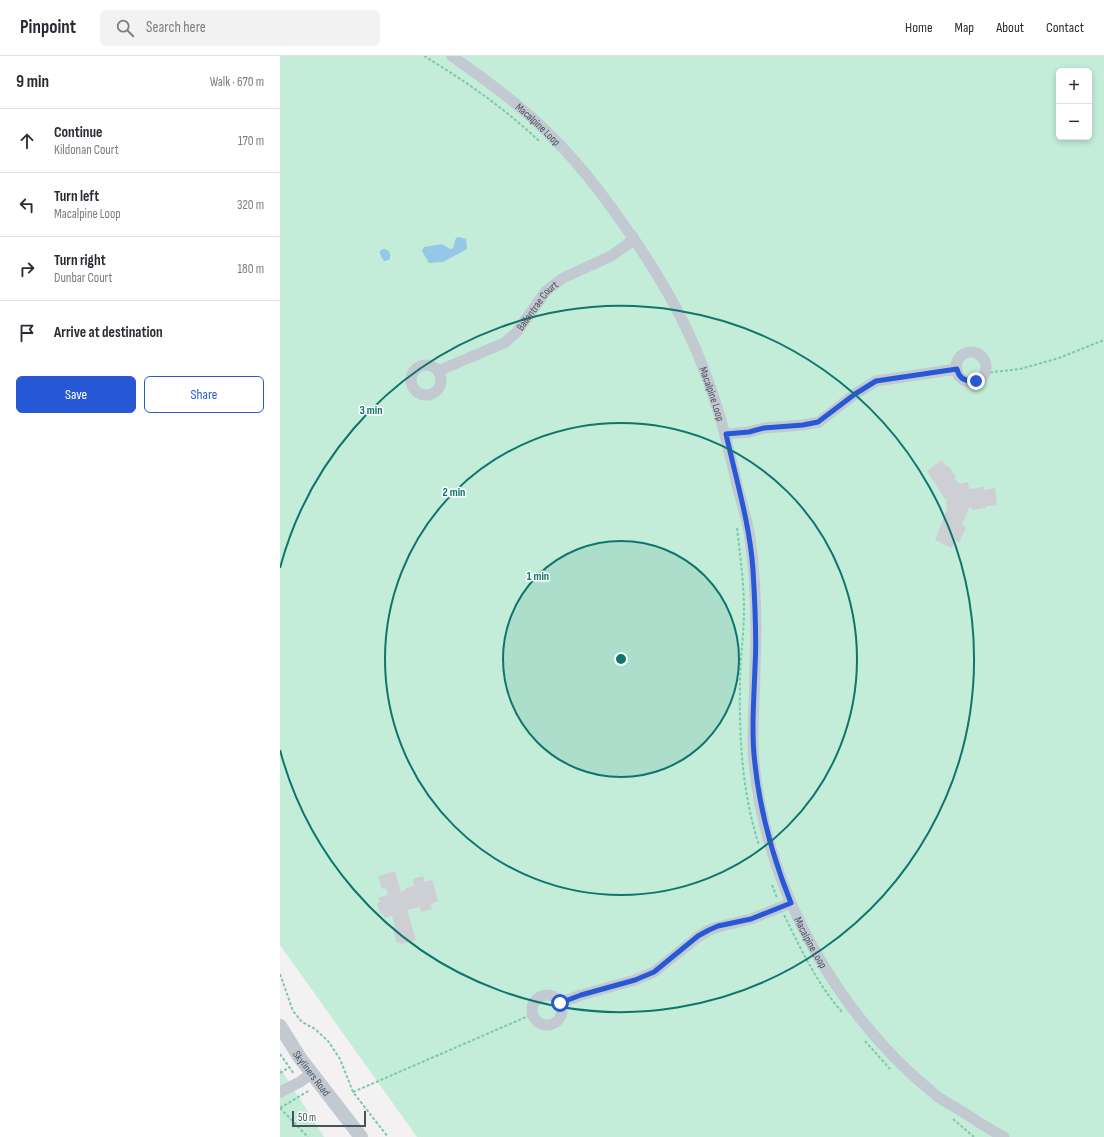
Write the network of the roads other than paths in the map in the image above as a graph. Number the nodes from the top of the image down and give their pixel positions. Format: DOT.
graph roads {
  1 [pos="452,56"];
  2 [pos="633,237"];
  3 [pos="957,369"];
  4 [pos="438,371"];
  5 [pos="726,434"];
  6 [pos="786,905"];
  7 [pos="560,1003"];
  8 [pos="280,1026"];
  9 [pos="316,1079"];
  10 [pos="280,1092"];
  11 [pos="361,1137"];
  12 [pos="1004,1137"];
  1 -- 2 [label="street, Macalpine Loop"];
  2 -- 4 [label="street, Ballantrae Court"];
  2 -- 5 [label="street, Macalpine Loop"];
  3 -- 3 [label="street"];
  3 -- 5 [label="street"];
  5 -- 6 [label="street, Macalpine Loop"];
  6 -- 7 [label="street"];
  6 -- 12 [label="street, Macalpine Loop"];
  7 -- 7 [label="street"];
  8 -- 9 [label="street, Skyliners Road"];
  9 -- 10 [label="street"];
  9 -- 11 [label="street, Skyliners Road"];
}
